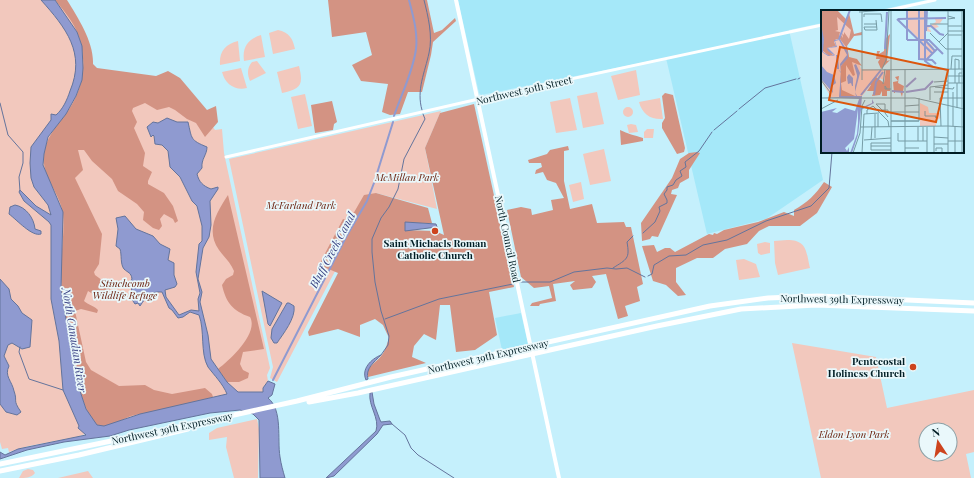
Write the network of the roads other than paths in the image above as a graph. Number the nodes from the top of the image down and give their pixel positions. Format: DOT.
graph roads {
  1 [pos="456,0"];
  2 [pos="935,0"];
  3 [pos="890,10"];
  4 [pos="821,25"];
  5 [pos="478,100"];
  6 [pos="226,157"];
  7 [pos="874,299"];
  8 [pos="903,300"];
  9 [pos="974,303"];
  10 [pos="724,304"];
  11 [pos="875,307"];
  12 [pos="902,308"];
  13 [pos="974,310"];
  14 [pos="726,312"];
  15 [pos="531,346"];
  16 [pos="533,354"];
  17 [pos="280,406"];
  18 [pos="198,425"];
  19 [pos="0,464"];
  20 [pos="0,471"];
  21 [pos="559,478"];
  1 -- 5 [label="main road, North Council Road"];
  2 -- 3 [label="street"];
  4 -- 5 [label="street, Northwest 50th Street"];
  5 -- 6 [label="street, Northwest 50th Street"];
  5 -- 15 [label="main road, North Council Road"];
  7 -- 8 [label="highway, Northwest 39th Expressway"];
  7 -- 10 [label="highway, Northwest 39th Expressway"];
  7 -- 11 [label="highway"];
  8 -- 9 [label="highway, Northwest 39th Expressway"];
  8 -- 12 [label="highway"];
  10 -- 14 [label="highway"];
  10 -- 15 [label="highway, Northwest 39th Expressway"];
  11 -- 12 [label="highway, Northwest 39th Expressway"];
  11 -- 14 [label="highway, Northwest 39th Expressway"];
  12 -- 13 [label="highway, Northwest 39th Expressway"];
  14 -- 16 [label="highway, Northwest 39th Expressway"];
  15 -- 16 [label="main road, North Council Road"];
  15 -- 17 [label="highway, Northwest 39th Expressway"];
  16 -- 17 [label="highway, Northwest 39th Expressway"];
  16 -- 21 [label="main road, North Council Road"];
  17 -- 18 [label="highway, Northwest 39th Expressway"];
  18 -- 19 [label="highway, Northwest 39th Expressway"];
  18 -- 20 [label="highway, Northwest 39th Expressway"];
}
